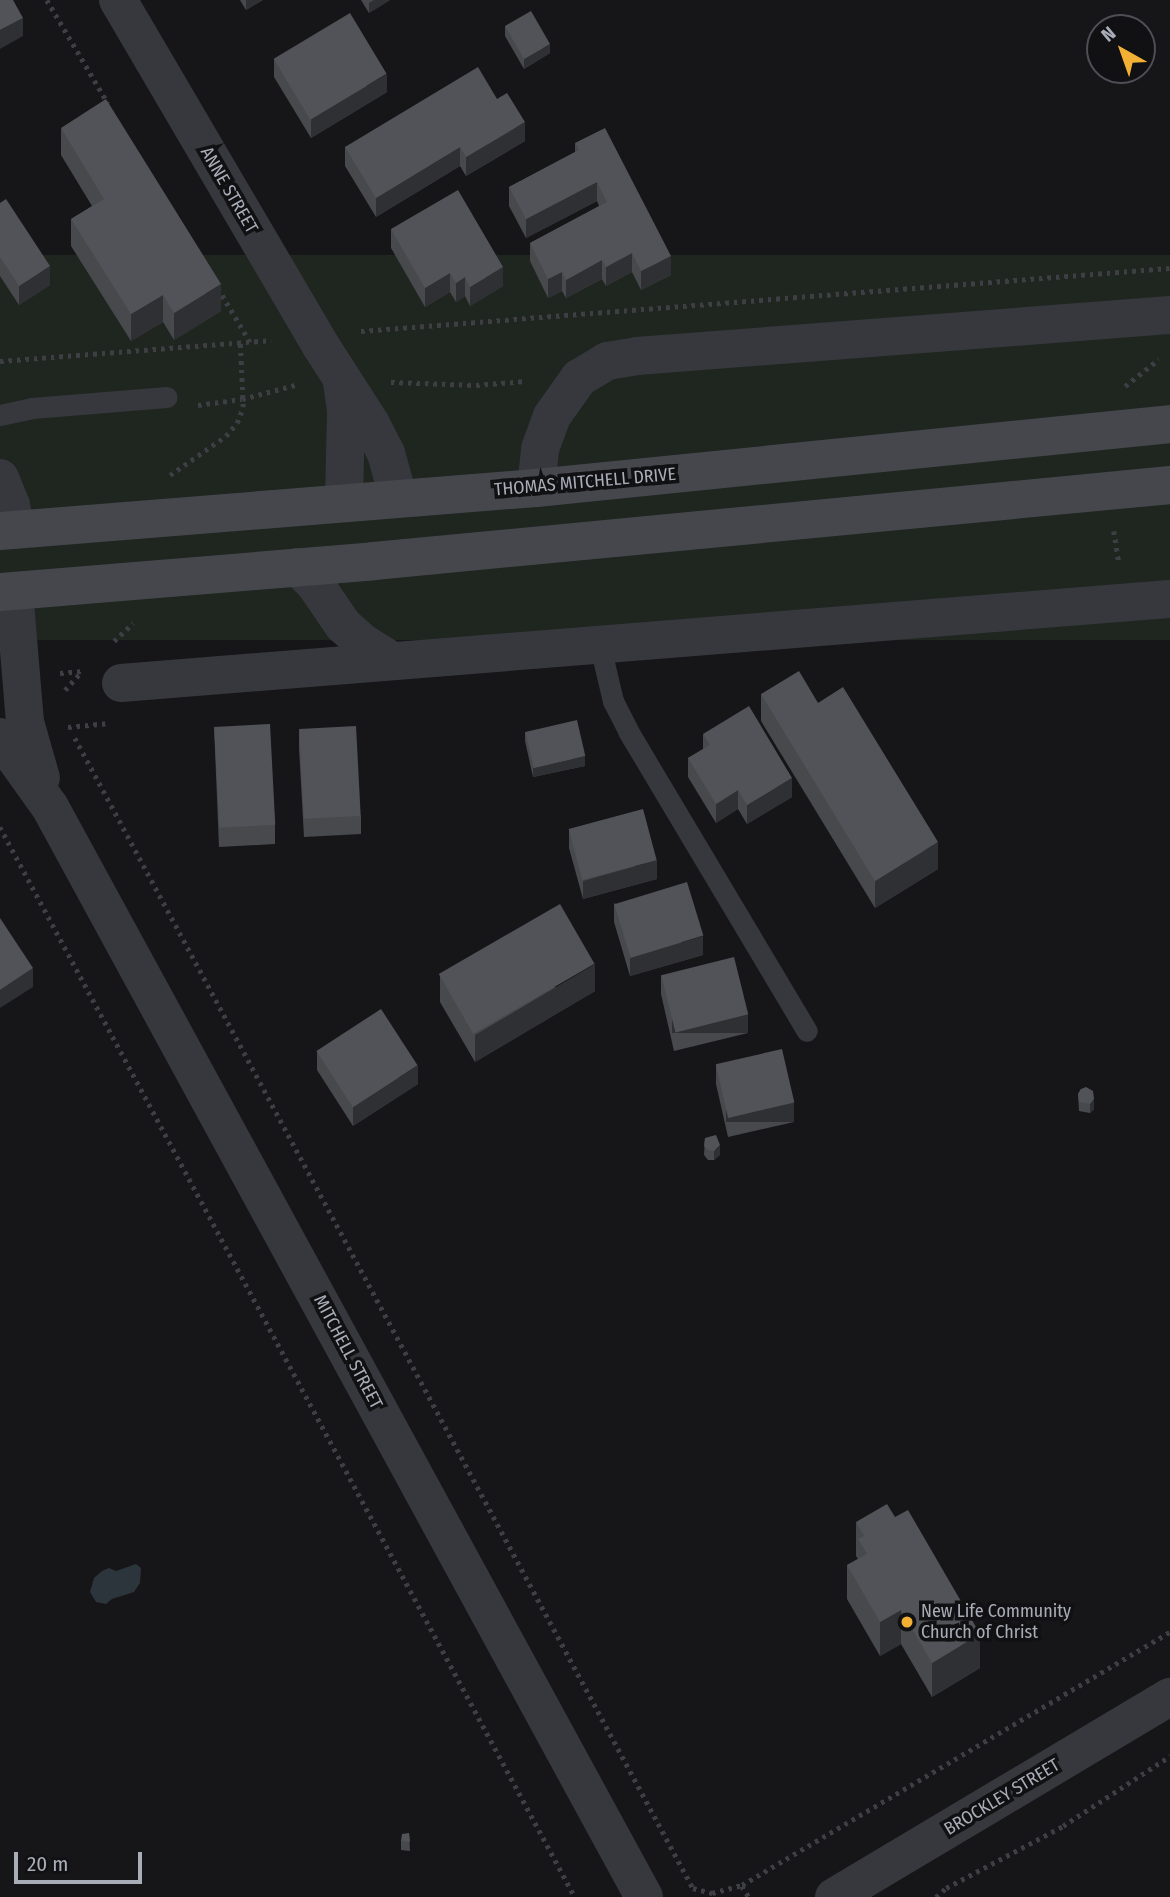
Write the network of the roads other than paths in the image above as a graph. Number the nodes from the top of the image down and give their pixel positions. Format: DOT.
graph roads {
  1 [pos="118,0"];
  2 [pos="1170,315"];
  3 [pos="341,380"];
  4 [pos="167,397"];
  5 [pos="0,415"];
  6 [pos="1170,424"];
  7 [pos="0,478"];
  8 [pos="1170,485"];
  9 [pos="536,488"];
  10 [pos="398,497"];
  11 [pos="344,501"];
  12 [pos="5,536"];
  13 [pos="537,546"];
  14 [pos="374,561"];
  15 [pos="298,567"];
  16 [pos="7,591"];
  17 [pos="1170,598"];
  18 [pos="600,646"];
  19 [pos="392,661"];
  20 [pos="10,678"];
  21 [pos="121,683"];
  22 [pos="0,737"];
  23 [pos="50,807"];
  24 [pos="807,1031"];
  25 [pos="1170,1697"];
  26 [pos="644,1897"];
  27 [pos="834,1897"];
  1 -- 3 [label="street, ANNE STREET"];
  2 -- 9 [label="street"];
  3 -- 10 [label="street, ANNE STREET"];
  3 -- 11 [label="street, ANNE STREET"];
  4 -- 5 [label="lane"];
  6 -- 9 [label="main road, THOMAS MITCHELL DRIVE"];
  7 -- 12 [label="street"];
  8 -- 13 [label="main road"];
  9 -- 10 [label="main road, THOMAS MITCHELL DRIVE"];
  9 -- 13 [label="main road"];
  10 -- 11 [label="main road, THOMAS MITCHELL DRIVE"];
  10 -- 14 [label="main road"];
  11 -- 12 [label="main road, THOMAS MITCHELL DRIVE"];
  11 -- 14 [label="main road"];
  12 -- 16 [label="main road"];
  13 -- 14 [label="main road"];
  14 -- 15 [label="main road"];
  15 -- 16 [label="main road"];
  15 -- 19 [label="street"];
  16 -- 20 [label="street, MITCHELL STREET"];
  17 -- 18 [label="street"];
  18 -- 19 [label="street"];
  18 -- 24 [label="lane"];
  19 -- 21 [label="street"];
  20 -- 23 [label="street, MITCHELL STREET"];
  22 -- 23 [label="street, MITCHELL STREET"];
  23 -- 26 [label="street, MITCHELL STREET"];
  25 -- 27 [label="street, BROCKLEY STREET"];
}
